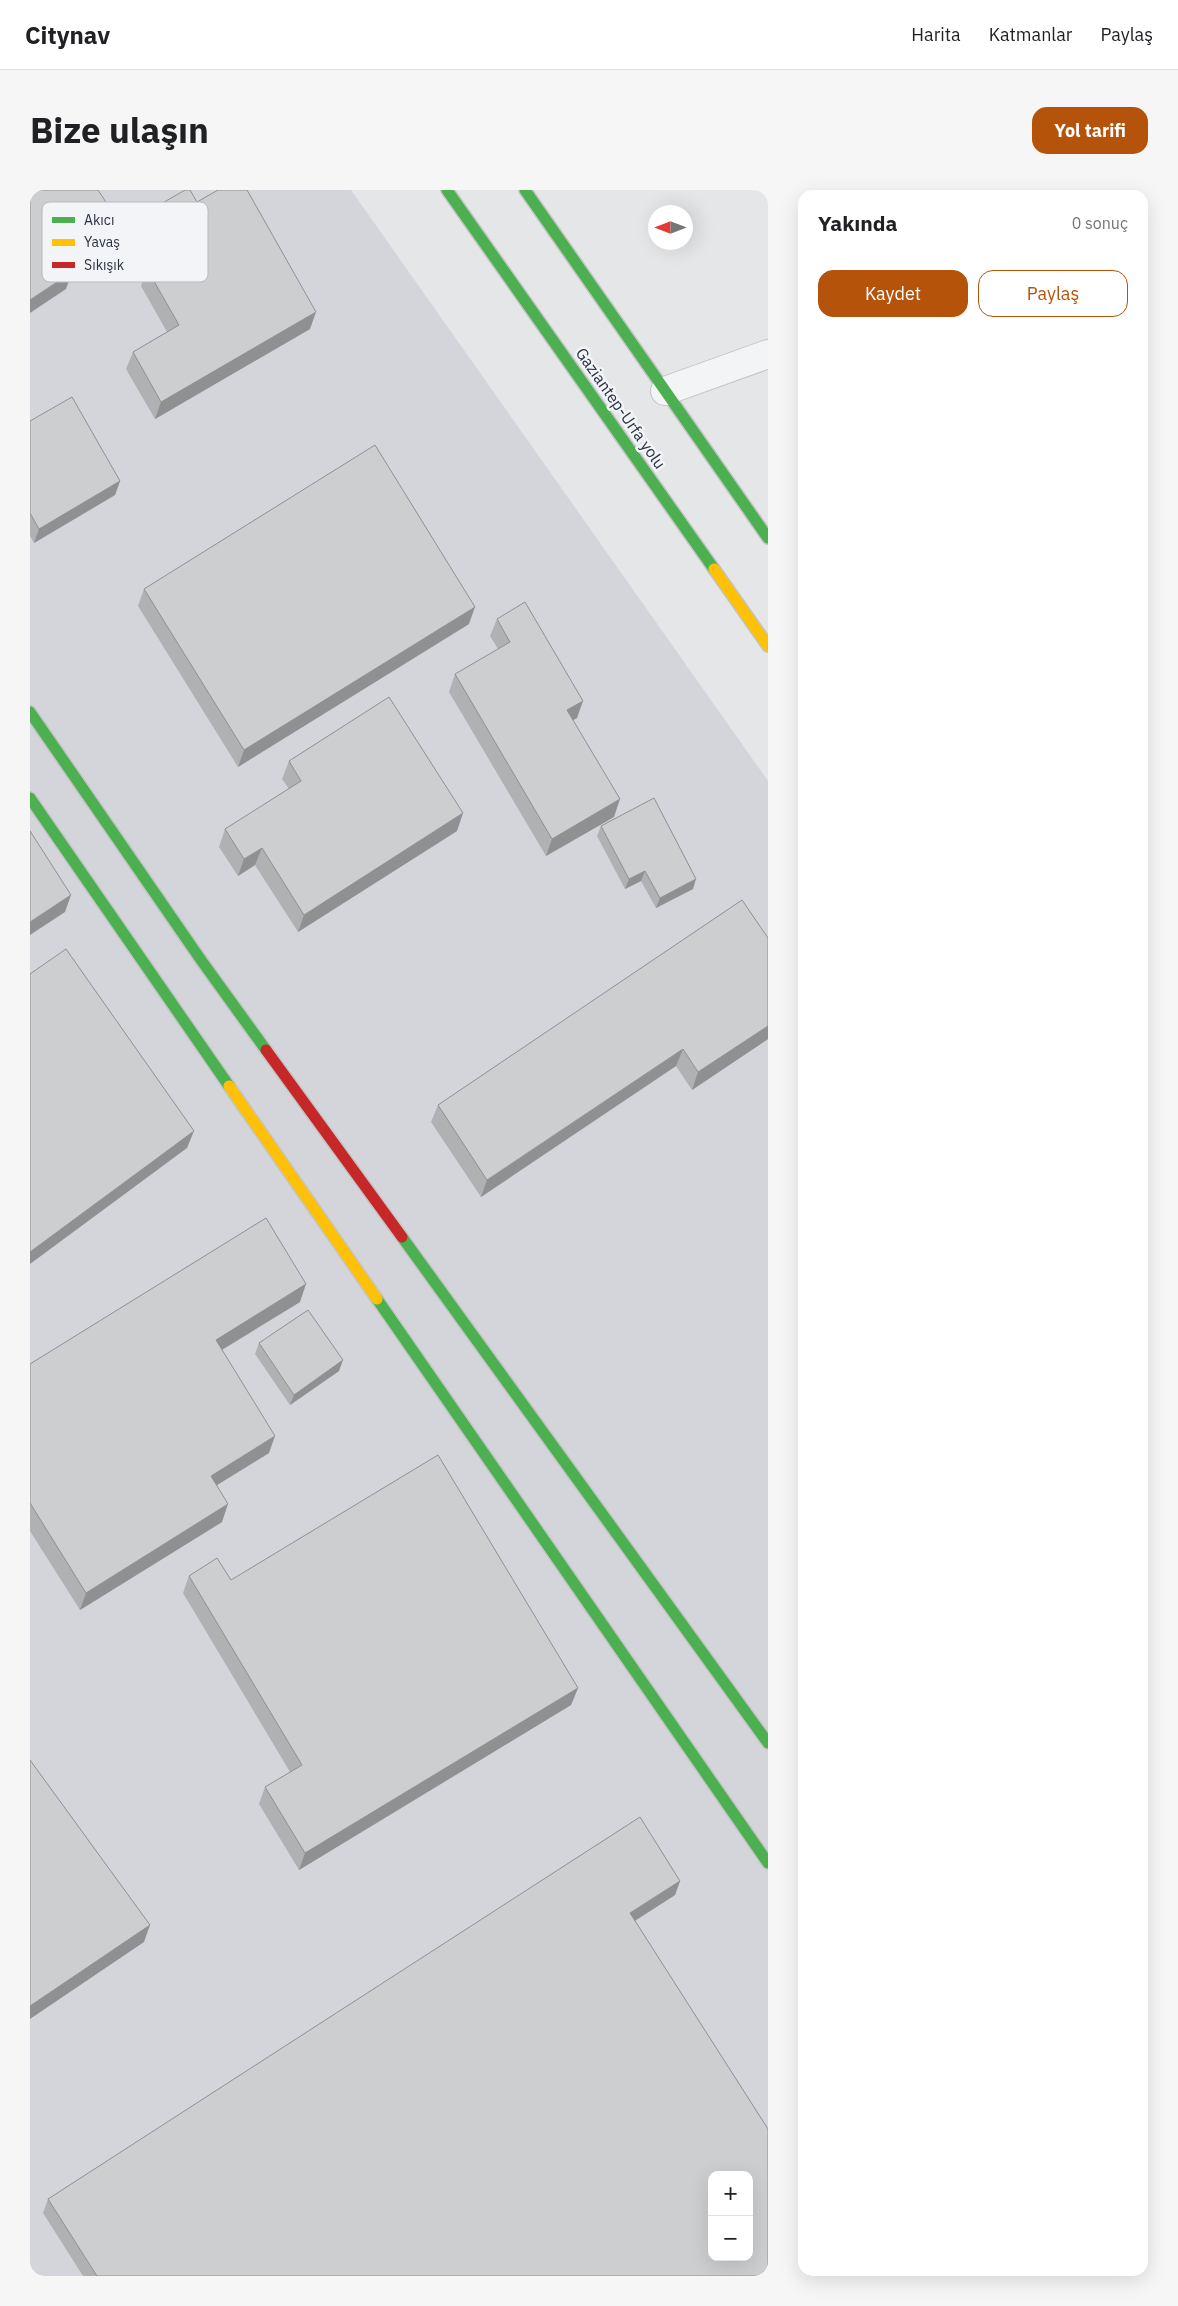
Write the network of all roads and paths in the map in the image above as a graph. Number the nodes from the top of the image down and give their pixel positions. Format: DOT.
graph roads {
  1 [pos="447,190"];
  2 [pos="525,190"];
  3 [pos="768,354"];
  4 [pos="664,391"];
  5 [pos="768,538"];
  6 [pos="768,646"];
  7 [pos="30,712"];
  8 [pos="30,798"];
  9 [pos="768,1743"];
  10 [pos="768,1862"];
  1 -- 6 [label="main road, Gaziantep-Urfa yolu"];
  2 -- 4 [label="main road"];
  3 -- 4 [label="street"];
  4 -- 5 [label="main road"];
  7 -- 9 [label="main road"];
  8 -- 10 [label="main road"];
}
